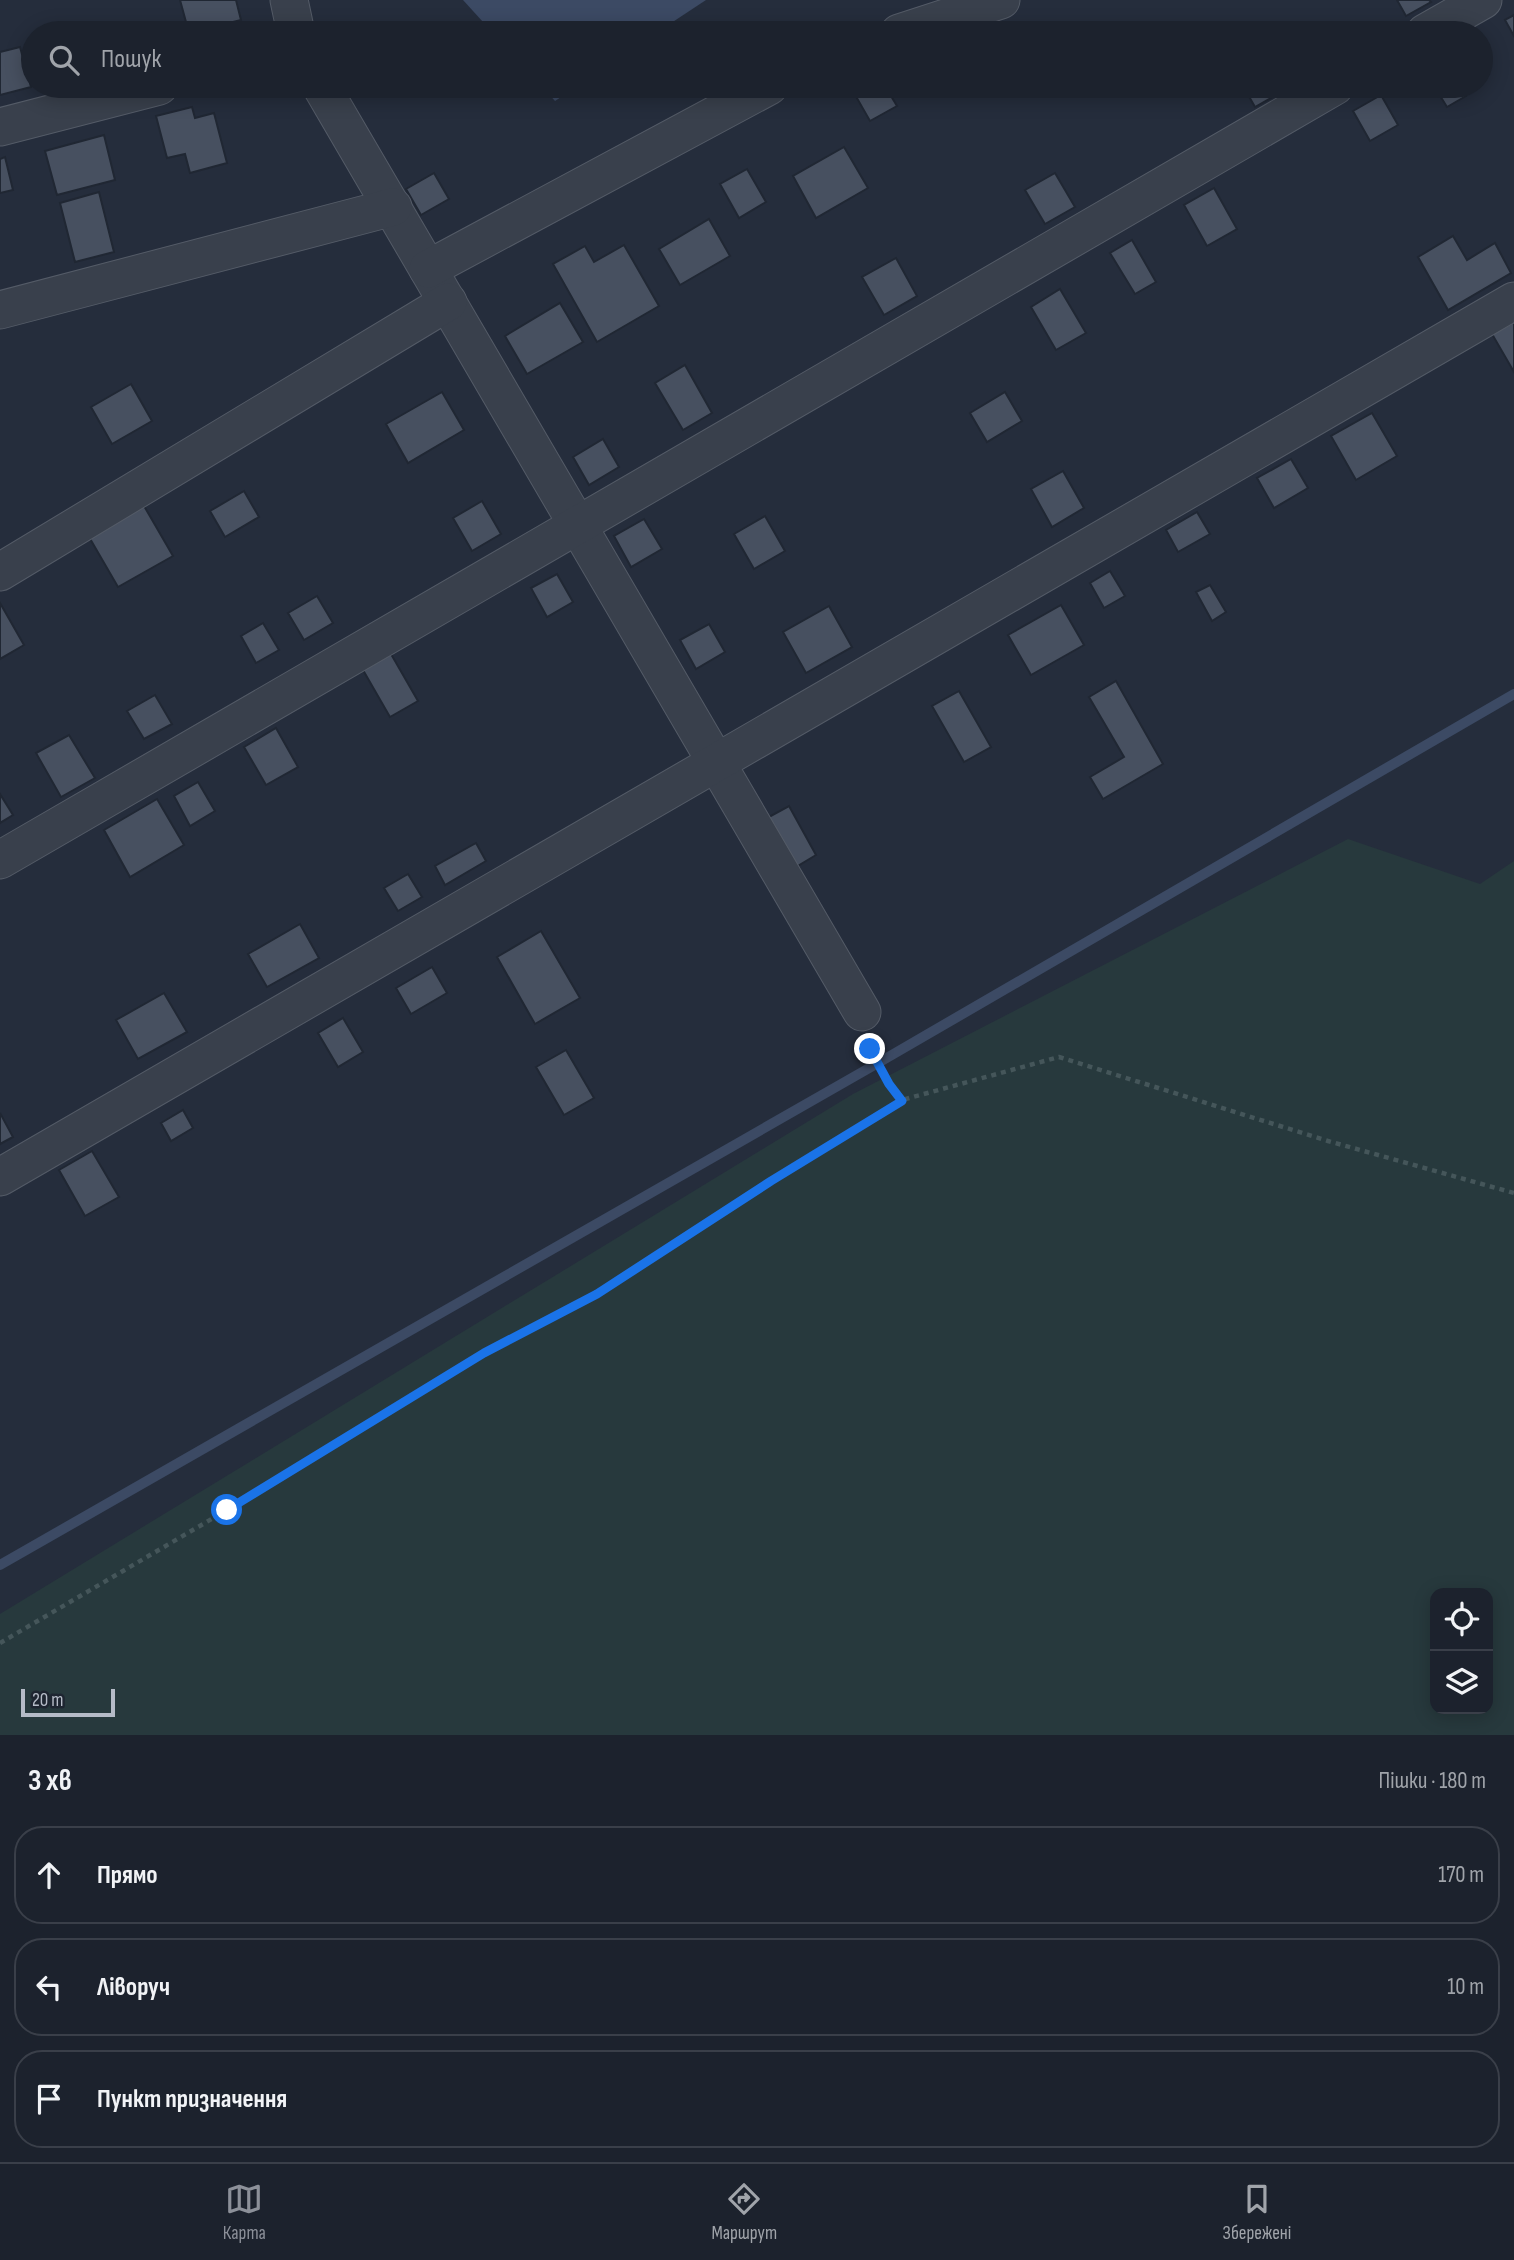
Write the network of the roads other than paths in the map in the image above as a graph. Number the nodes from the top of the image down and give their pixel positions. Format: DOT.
graph roads {
  1 [pos="289,0"];
  2 [pos="1002,0"];
  3 [pos="1483,0"];
  4 [pos="293,21"];
  5 [pos="936,21"];
  6 [pos="1446,21"];
  7 [pos="112,98"];
  8 [pos="328,98"];
  9 [pos="747,98"];
  10 [pos="1314,98"];
  11 [pos="0,127"];
  12 [pos="393,208"];
  13 [pos="428,269"];
  14 [pos="1514,301"];
  15 [pos="447,302"];
  16 [pos="0,310"];
  17 [pos="578,525"];
  18 [pos="0,572"];
  19 [pos="716,762"];
  20 [pos="0,860"];
  21 [pos="862,1012"];
  22 [pos="0,1177"];
  1 -- 4 [label="street"];
  2 -- 5 [label="street"];
  3 -- 6 [label="street"];
  7 -- 11 [label="street"];
  8 -- 12 [label="street"];
  9 -- 13 [label="street"];
  10 -- 17 [label="street"];
  12 -- 13 [label="street"];
  12 -- 16 [label="street"];
  13 -- 15 [label="street"];
  14 -- 19 [label="street"];
  15 -- 17 [label="street"];
  15 -- 18 [label="street"];
  17 -- 19 [label="street"];
  17 -- 20 [label="street"];
  19 -- 21 [label="street"];
  19 -- 22 [label="street"];
}
